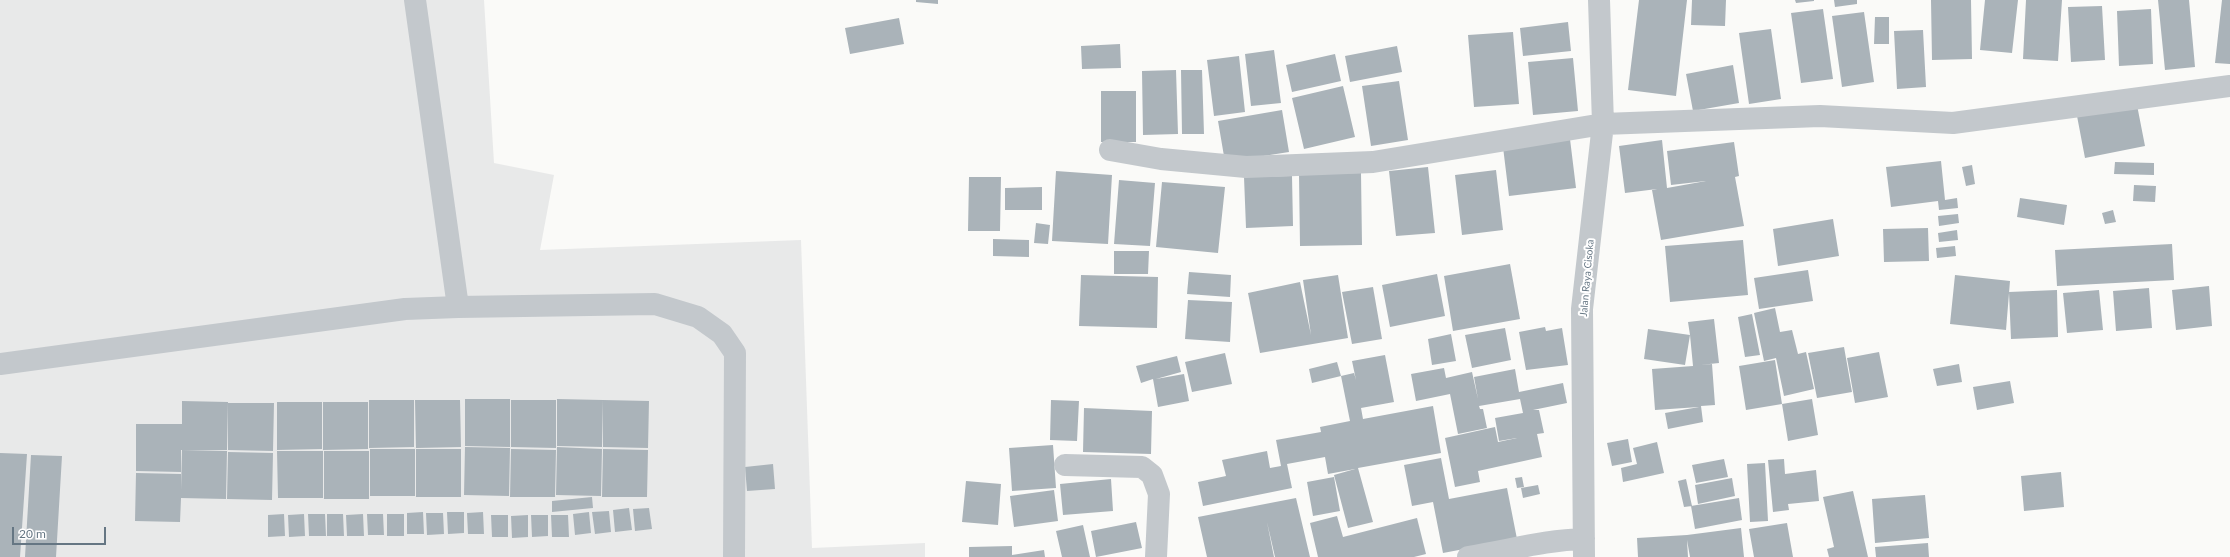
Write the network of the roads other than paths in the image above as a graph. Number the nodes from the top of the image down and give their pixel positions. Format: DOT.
graph roads {
  1 [pos="415,0"];
  2 [pos="1599,0"];
  3 [pos="2230,86"];
  4 [pos="1603,124"];
  5 [pos="1110,150"];
  6 [pos="458,307"];
  7 [pos="0,364"];
  8 [pos="1065,466"];
  9 [pos="1584,548"];
  10 [pos="734,557"];
  11 [pos="1156,557"];
  12 [pos="1468,557"];
  1 -- 6 [label="street"];
  2 -- 4 [label="street, Jalan Raya Cisoka"];
  3 -- 4 [label="street"];
  4 -- 5 [label="street"];
  4 -- 9 [label="street, Jalan Raya Cisoka"];
  6 -- 7 [label="street"];
  6 -- 10 [label="street"];
  8 -- 11 [label="street"];
  9 -- 12 [label="street"];
}
